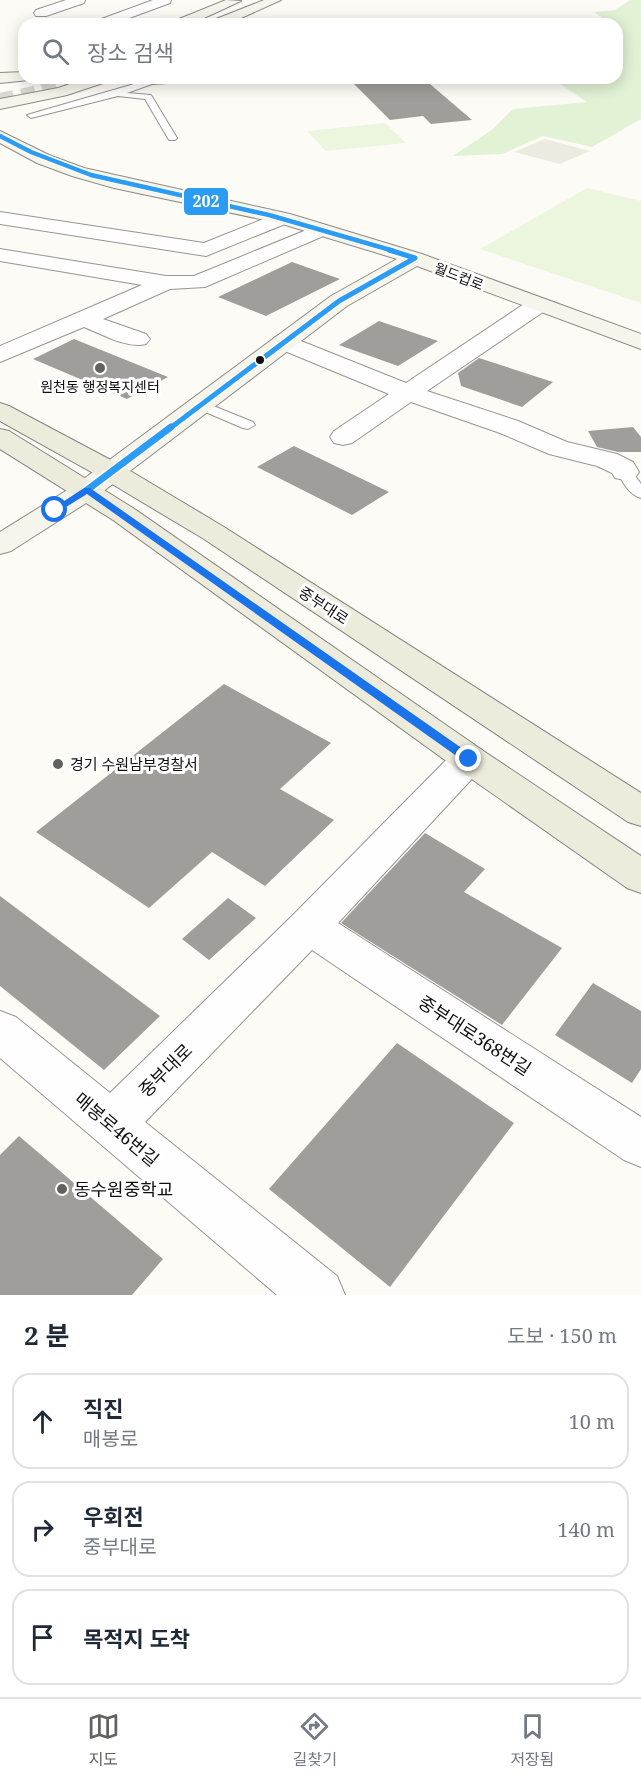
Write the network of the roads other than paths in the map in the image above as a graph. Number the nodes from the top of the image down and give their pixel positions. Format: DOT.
graph roads {
  1 [pos="79,0"];
  2 [pos="165,0"];
  3 [pos="237,0"];
  4 [pos="258,0"];
  5 [pos="275,0"];
  6 [pos="289,0"];
  7 [pos="41,12"];
  8 [pos="117,18"];
  9 [pos="194,18"];
  10 [pos="215,18"];
  11 [pos="231,18"];
  12 [pos="246,18"];
  13 [pos="0,78"];
  14 [pos="18,79"];
  15 [pos="18,84"];
  16 [pos="84,84"];
  17 [pos="138,84"];
  18 [pos="0,91"];
  19 [pos="111,95"];
  20 [pos="0,104"];
  21 [pos="31,115"];
  22 [pos="0,136"];
  23 [pos="172,138"];
  24 [pos="20,148"];
  25 [pos="0,218"];
  26 [pos="283,218"];
  27 [pos="321,230"];
  28 [pos="0,255"];
  29 [pos="414,258"];
  30 [pos="166,283"];
  31 [pos="538,305"];
  32 [pos="82,319"];
  33 [pos="138,339"];
  34 [pos="283,342"];
  35 [pos="641,342"];
  36 [pos="0,355"];
  37 [pos="408,393"];
  38 [pos="201,405"];
  39 [pos="0,411"];
  40 [pos="248,425"];
  41 [pos="0,437"];
  42 [pos="343,437"];
  43 [pos="625,472"];
  44 [pos="100,481"];
  45 [pos="641,493"];
  46 [pos="214,533"];
  47 [pos="0,545"];
  48 [pos="176,551"];
  49 [pos="469,759"];
  50 [pos="641,812"];
  51 [pos="641,877"];
  52 [pos="309,926"];
  53 [pos="0,1031"];
  54 [pos="111,1124"];
  55 [pos="641,1144"];
  56 [pos="318,1295"];
  1 -- 7 [label="street"];
  2 -- 8 [label="street"];
  3 -- 9 [label="street"];
  4 -- 10 [label="street"];
  5 -- 11 [label="street"];
  6 -- 12 [label="street"];
  13 -- 14 [label="street"];
  15 -- 18 [label="street"];
  16 -- 20 [label="street"];
  16 -- 21 [label="street"];
  17 -- 19 [label="lane"];
  19 -- 21 [label="lane"];
  19 -- 23 [label="lane"];
  21 -- 24 [label="street"];
  22 -- 24 [label="street, 월드컵로"];
  24 -- 26 [label="street, 월드컵로"];
  25 -- 26 [label="street"];
  26 -- 27 [label="street, 월드컵로"];
  27 -- 29 [label="street, 월드컵로"];
  27 -- 30 [label="street"];
  28 -- 30 [label="street"];
  29 -- 31 [label="street, 월드컵로"];
  29 -- 34 [label="street"];
  30 -- 32 [label="street"];
  31 -- 35 [label="street, 월드컵로"];
  31 -- 37 [label="street"];
  32 -- 33 [label="street"];
  32 -- 36 [label="street"];
  34 -- 37 [label="street"];
  34 -- 38 [label="street"];
  37 -- 42 [label="street"];
  37 -- 43 [label="street"];
  38 -- 40 [label="lane"];
  38 -- 44 [label="street"];
  39 -- 44 [label="main road, 중부대로"];
  41 -- 44 [label="main road, 중부대로"];
  43 -- 45 [label="lane"];
  44 -- 46 [label="main road, 중부대로"];
  44 -- 47 [label="street"];
  44 -- 48 [label="main road, 중부대로"];
  46 -- 48 [label="main road"];
  46 -- 50 [label="main road, 중부대로"];
  48 -- 49 [label="main road, 중부대로"];
  49 -- 51 [label="main road, 중부대로"];
  49 -- 52 [label="street, 중부대로"];
  52 -- 54 [label="street, 중부대로"];
  52 -- 55 [label="street, 중부대로368번길"];
  53 -- 54 [label="street, 매봉로46번길"];
  54 -- 56 [label="street, 매봉로46번길"];
}
